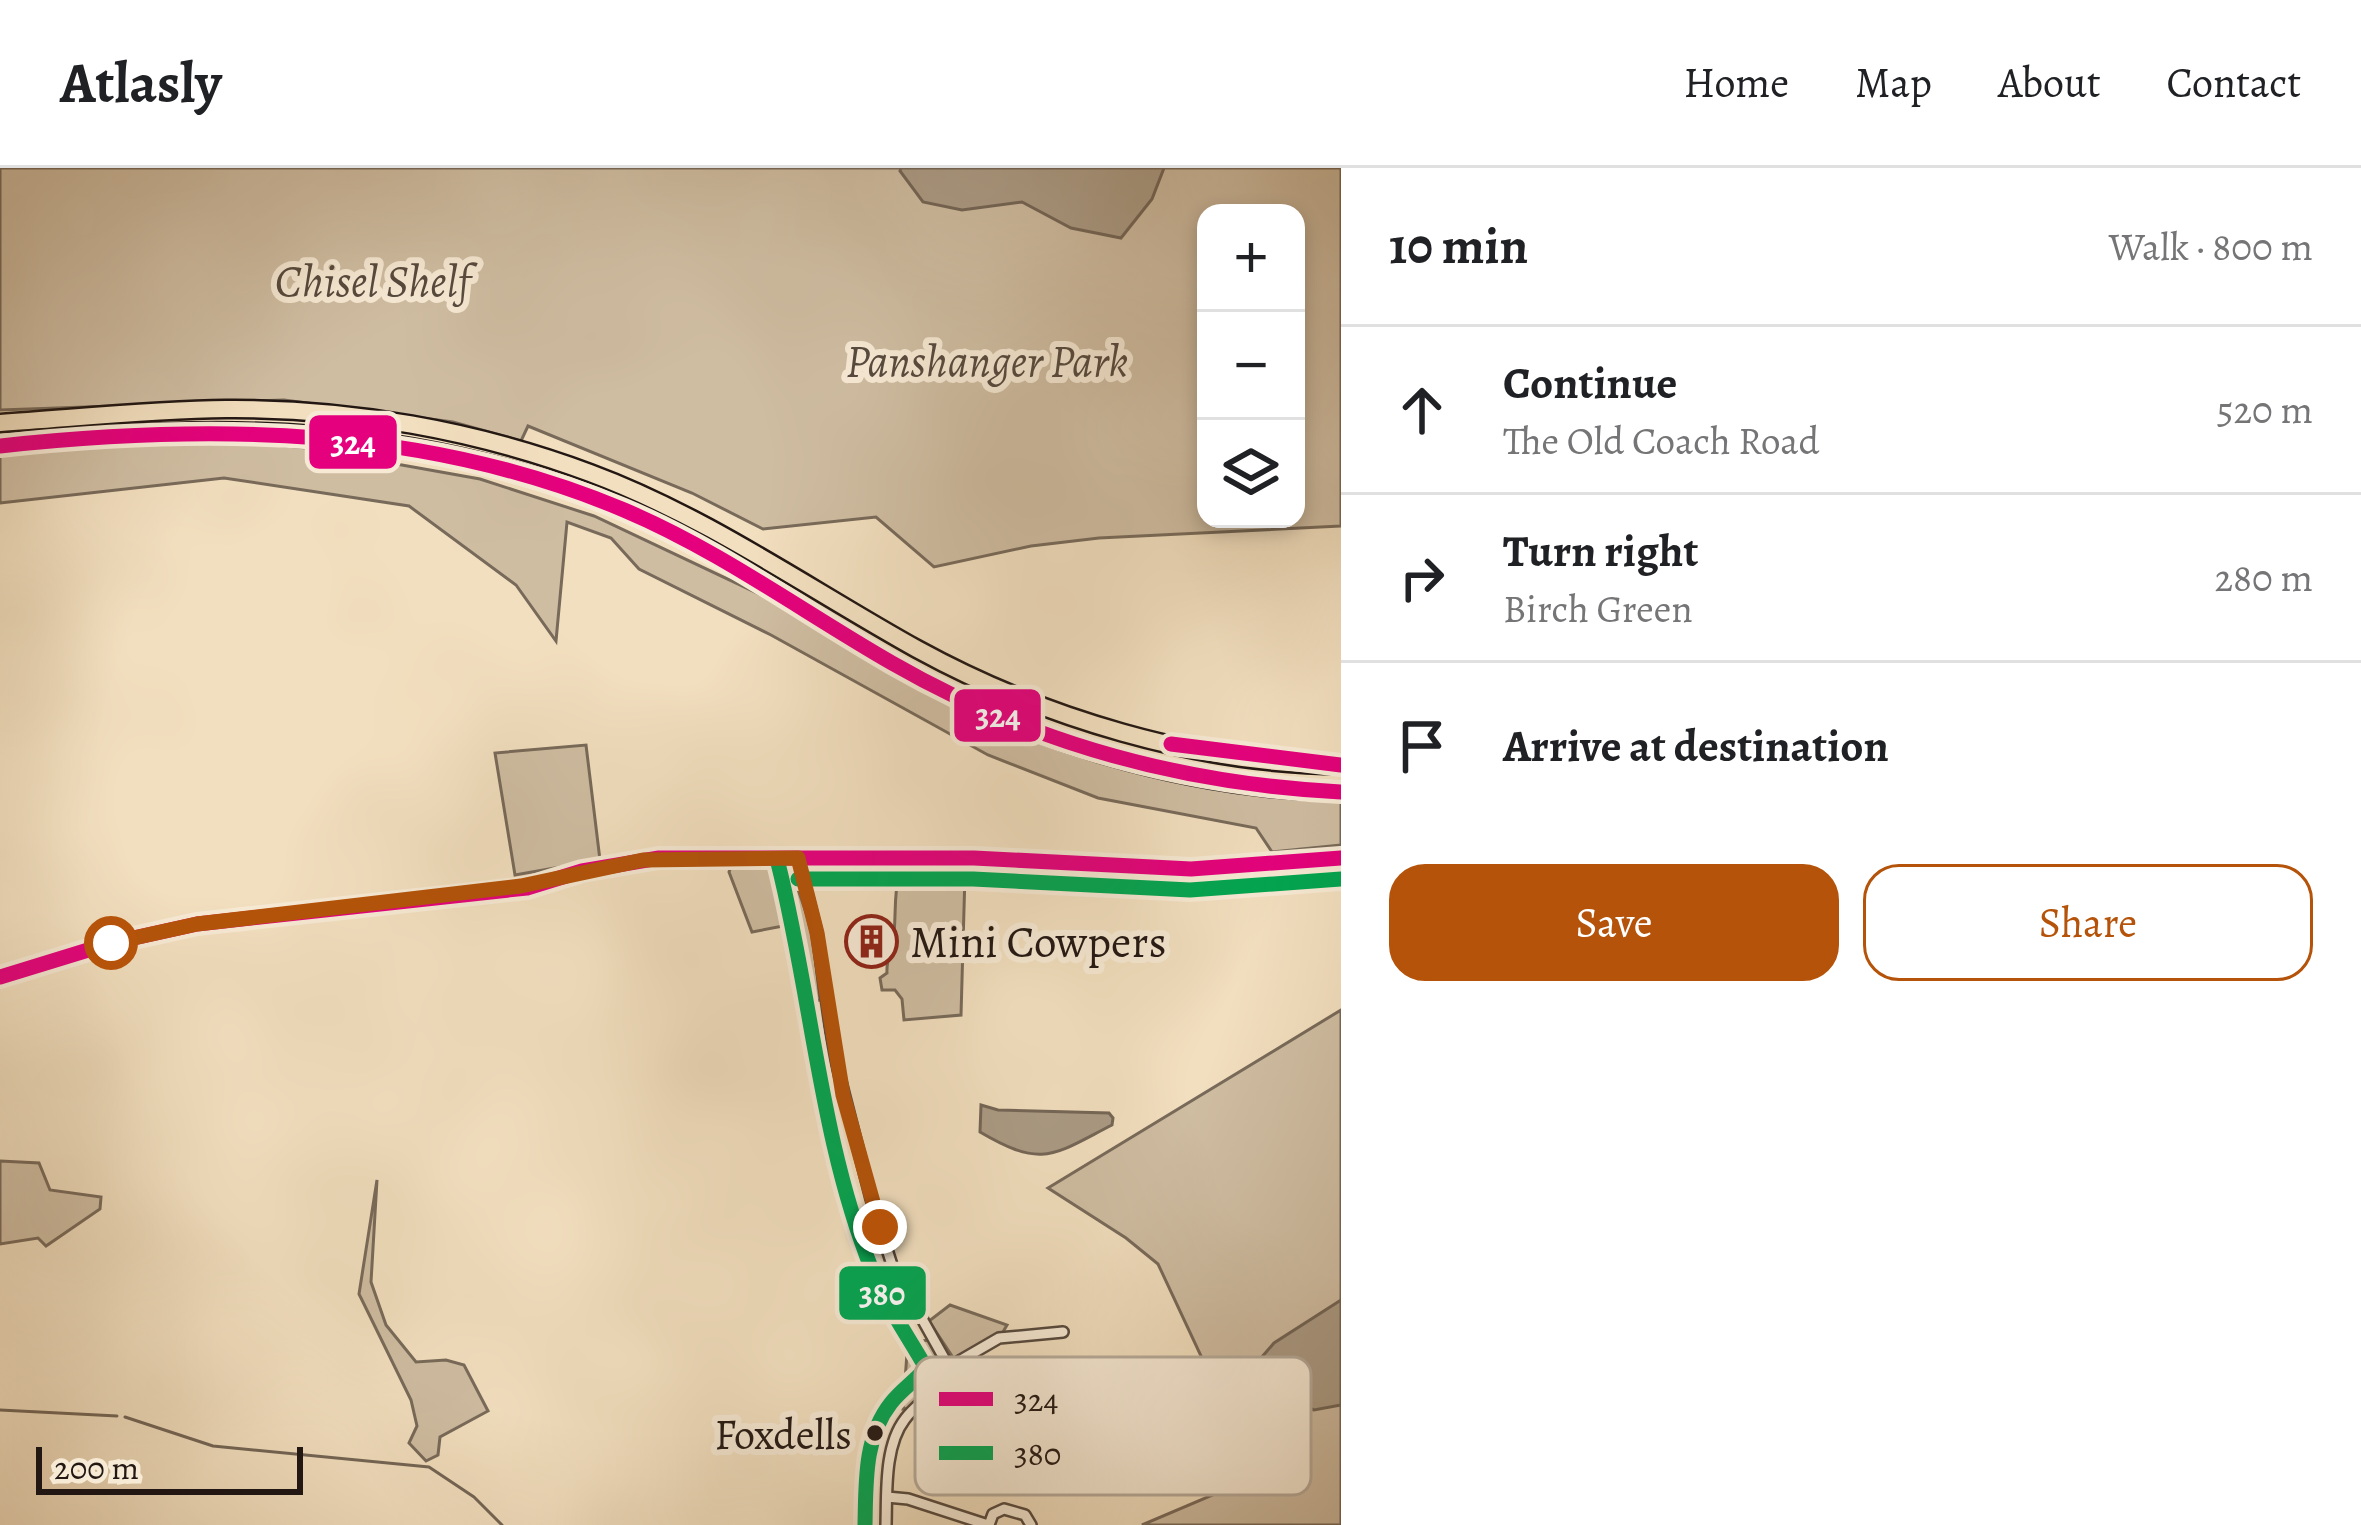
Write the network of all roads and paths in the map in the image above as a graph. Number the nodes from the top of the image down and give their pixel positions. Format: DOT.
graph roads {
  1 [pos="0,423"];
  2 [pos="0,446"];
  3 [pos="1341,765"];
  4 [pos="1341,792"];
  5 [pos="798,858"];
  6 [pos="1341,858"];
  7 [pos="0,977"];
  8 [pos="1063,1332"];
  9 [pos="944,1357"];
  10 [pos="965,1357"];
  11 [pos="915,1408"];
  12 [pos="887,1497"];
  13 [pos="886,1525"];
  14 [pos="988,1525"];
  15 [pos="1031,1525"];
  1 -- 3 [label="highway"];
  2 -- 4 [label="highway"];
  5 -- 6 [label="street"];
  5 -- 7 [label="street"];
  5 -- 9 [label="street"];
  8 -- 10 [label="street"];
  11 -- 12 [label="street"];
  12 -- 13 [label="street"];
  12 -- 14 [label="street"];
  14 -- 15 [label="street"];
}
